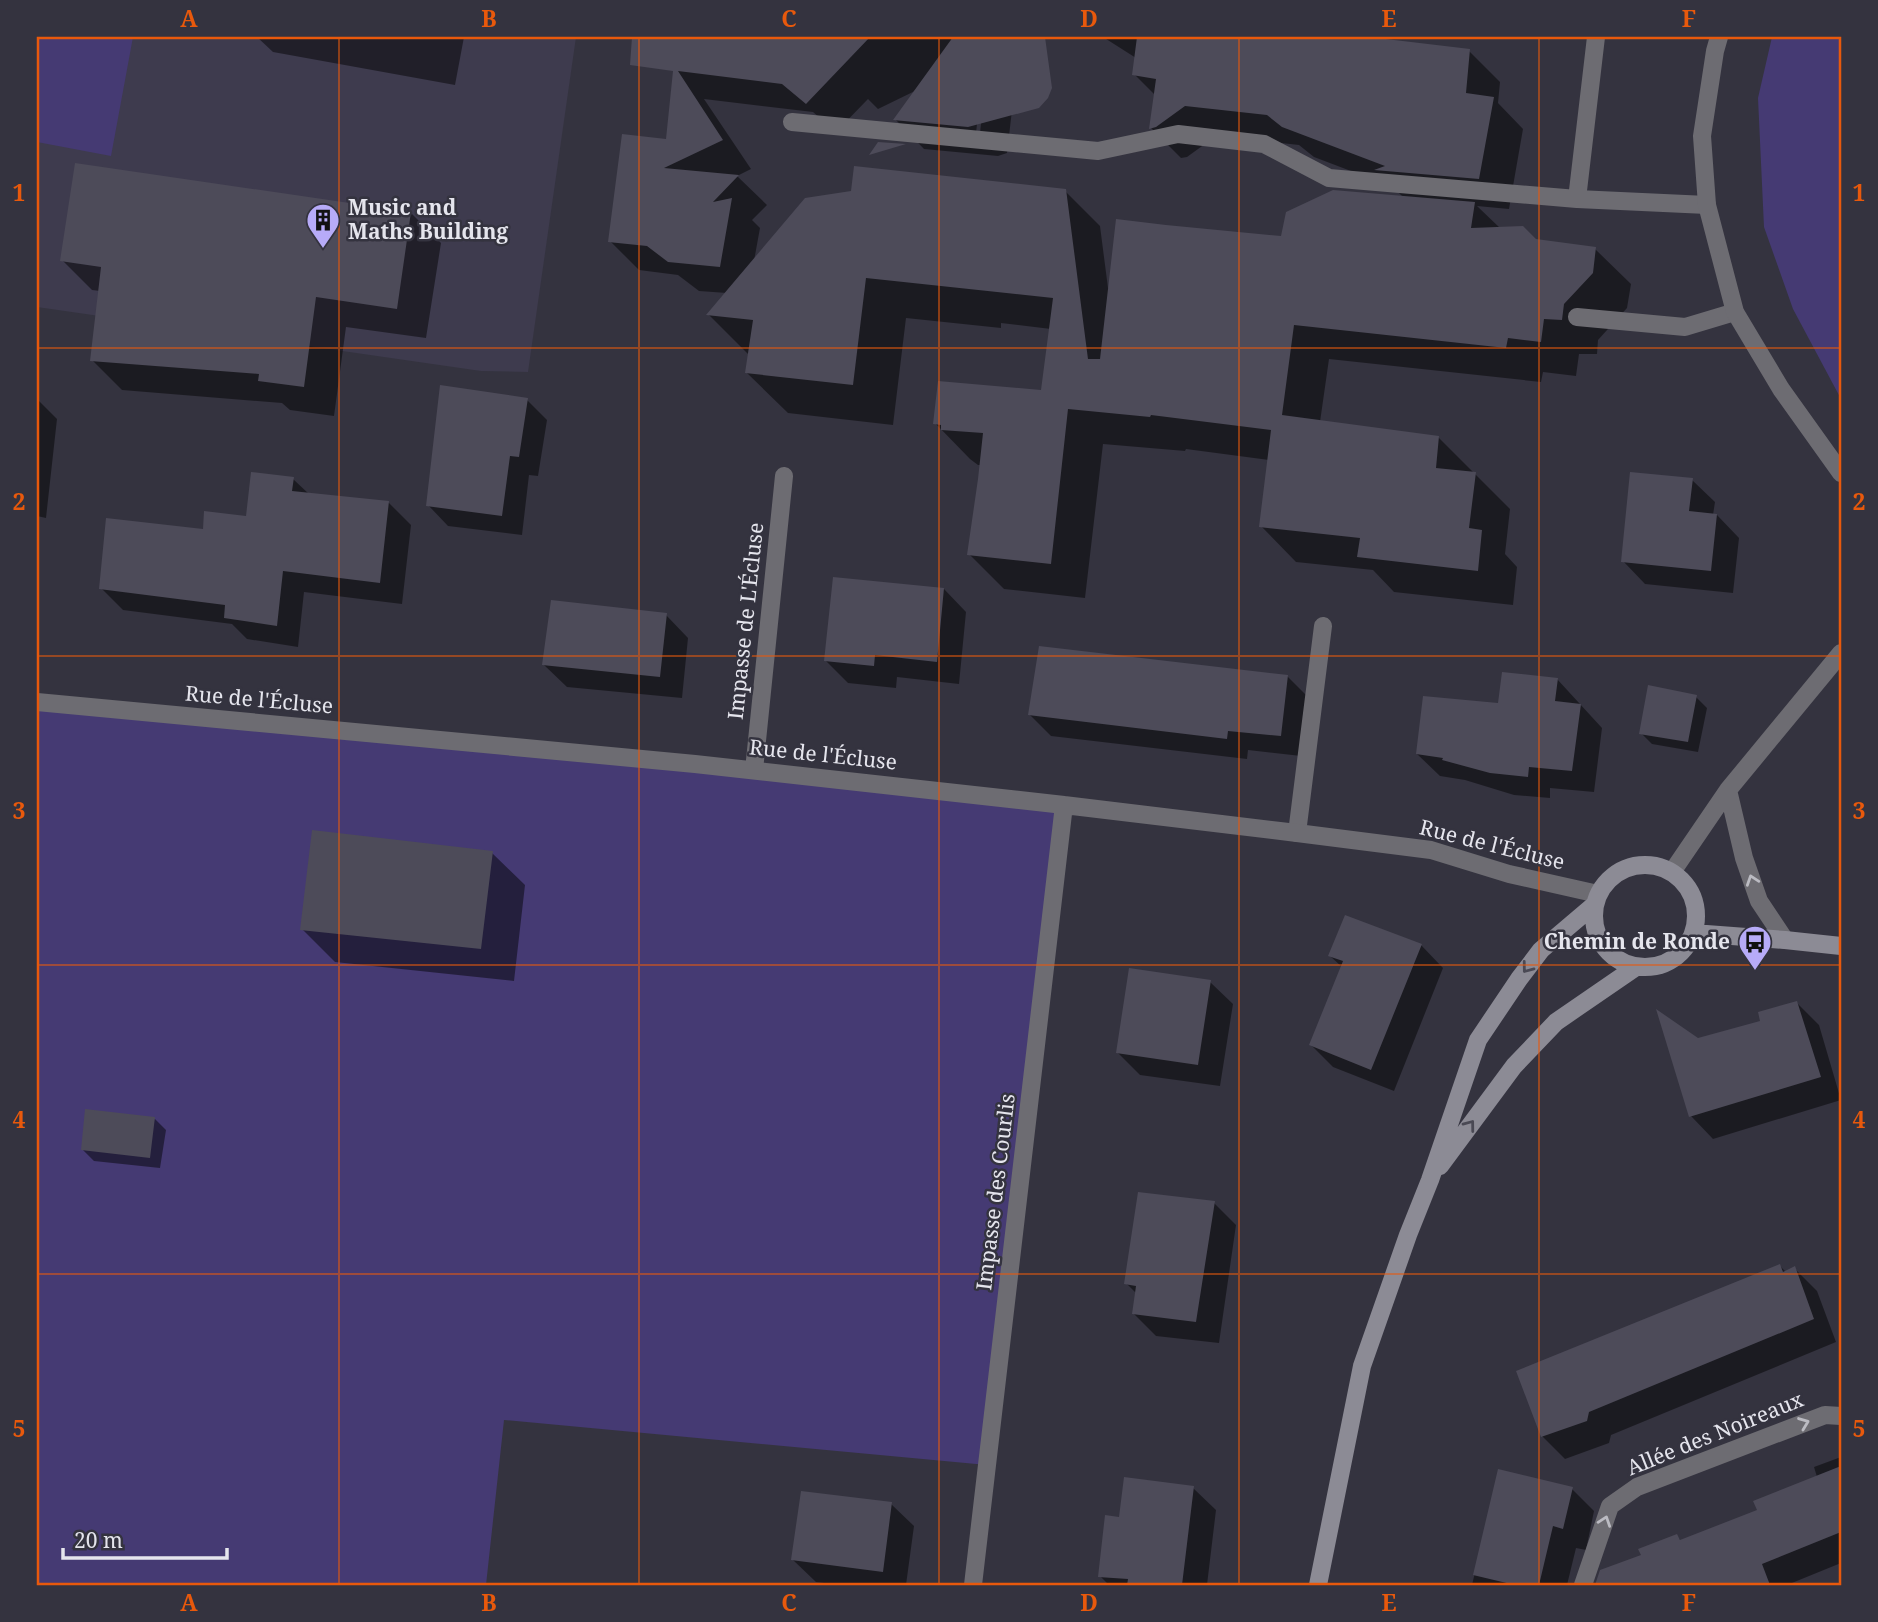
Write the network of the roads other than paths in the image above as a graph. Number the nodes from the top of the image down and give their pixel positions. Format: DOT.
graph roads {
  1 [pos="1596,37"];
  2 [pos="1720,37"];
  3 [pos="792,122"];
  4 [pos="1577,200"];
  5 [pos="1707,205"];
  6 [pos="1735,312"];
  7 [pos="1577,317"];
  8 [pos="1841,473"];
  9 [pos="784,476"];
  10 [pos="1323,626"];
  11 [pos="1841,653"];
  12 [pos="37,702"];
  13 [pos="754,770"];
  14 [pos="1728,790"];
  15 [pos="1064,805"];
  16 [pos="1297,833"];
  17 [pos="1672,872"];
  18 [pos="1596,899"];
  19 [pos="1693,933"];
  20 [pos="1785,940"];
  21 [pos="1841,946"];
  22 [pos="1636,967"];
  23 [pos="1430,1180"];
  24 [pos="1841,1416"];
  25 [pos="973,1585"];
  26 [pos="1318,1585"];
  27 [pos="1583,1585"];
  1 -- 4 [label="street"];
  2 -- 5 [label="street"];
  3 -- 4 [label="street"];
  4 -- 5 [label="street"];
  5 -- 6 [label="street"];
  6 -- 7 [label="street"];
  6 -- 8 [label="street"];
  9 -- 13 [label="street, Impasse de L'Écluse"];
  10 -- 16 [label="street"];
  11 -- 14 [label="street"];
  12 -- 13 [label="street, Rue de l'Écluse"];
  13 -- 15 [label="street, Rue de l'Écluse"];
  14 -- 17 [label="street"];
  20 -- 14 [label="street, one-way"];
  15 -- 16 [label="street, Rue de l'Écluse"];
  15 -- 25 [label="street, Impasse des Courlis"];
  16 -- 18 [label="street, Rue de l'Écluse"];
  17 -- 18 [label="street"];
  17 -- 19 [label="street"];
  18 -- 22 [label="street"];
  18 -- 23 [label="street, one-way"];
  19 -- 20 [label="street"];
  19 -- 22 [label="street"];
  20 -- 21 [label="street"];
  23 -- 22 [label="street, one-way"];
  23 -- 26 [label="street"];
  27 -- 24 [label="street, Allée des Noireaux, one-way"];
}
